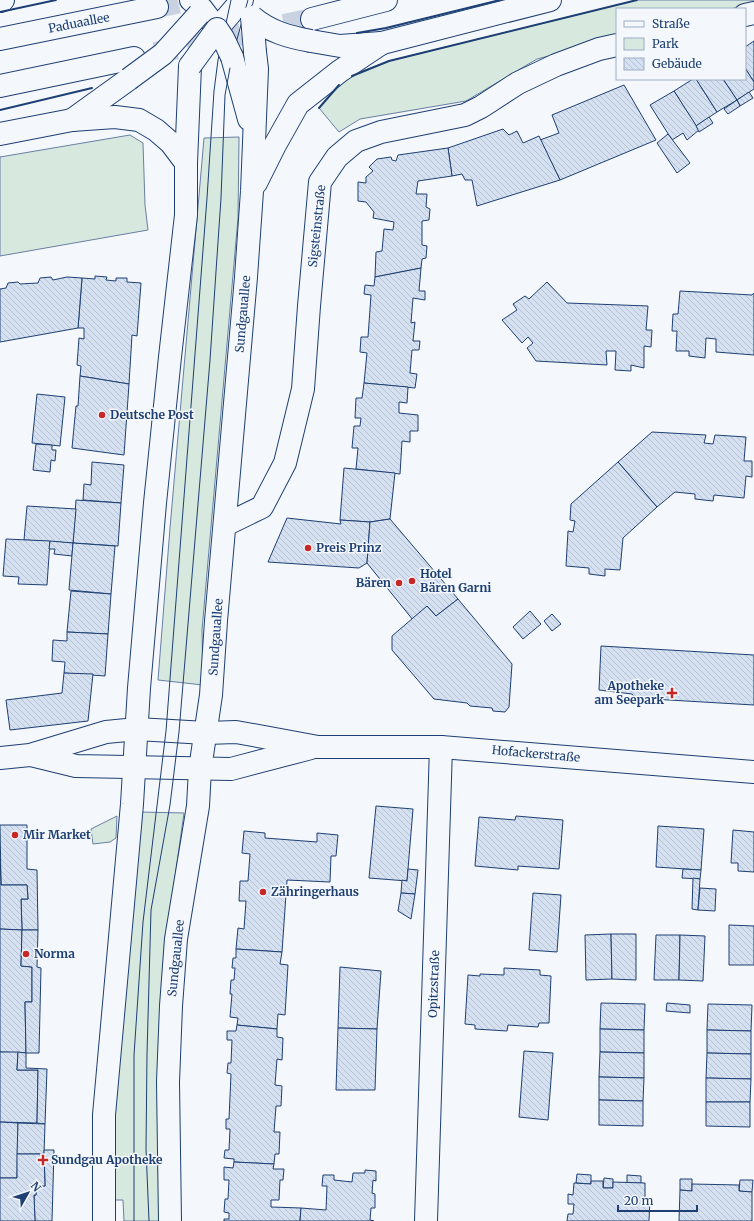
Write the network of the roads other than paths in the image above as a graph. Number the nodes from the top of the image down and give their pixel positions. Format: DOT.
graph roads {
  1 [pos="3,0"];
  2 [pos="386,0"];
  3 [pos="550,0"];
  4 [pos="0,1"];
  5 [pos="247,4"];
  6 [pos="200,5"];
  7 [pos="157,7"];
  8 [pos="312,19"];
  9 [pos="217,29"];
  10 [pos="0,39"];
  11 [pos="382,43"];
  12 [pos="616,45"];
  13 [pos="134,58"];
  14 [pos="190,66"];
  15 [pos="0,86"];
  16 [pos="72,120"];
  17 [pos="0,134"];
  18 [pos="254,140"];
  19 [pos="186,163"];
  20 [pos="252,191"];
  21 [pos="225,525"];
  22 [pos="136,729"];
  23 [pos="206,733"];
  24 [pos="318,747"];
  25 [pos="441,747"];
  26 [pos="30,755"];
  27 [pos="0,758"];
  28 [pos="134,767"];
  29 [pos="200,769"];
  30 [pos="754,772"];
  31 [pos="104,1221"];
  32 [pos="170,1221"];
  33 [pos="426,1221"];
  1 -- 4 [label="main road"];
  2 -- 8 [label="main road"];
  3 -- 11 [label="main road"];
  5 -- 9 [label="main road"];
  5 -- 11 [label="main road, bridge"];
  5 -- 18 [label="main road, Sundgauallee, bridge"];
  6 -- 9 [label="main road"];
  6 -- 14 [label="main road, bridge"];
  6 -- 16 [label="main road, bridge"];
  7 -- 10 [label="main road, Paduaallee"];
  9 -- 14 [label="main road, bridge"];
  9 -- 18 [label="main road, bridge"];
  11 -- 20 [label="main road"];
  12 -- 21 [label="main road, Sigsteinstraße"];
  13 -- 15 [label="main road"];
  14 -- 19 [label="main road"];
  16 -- 17 [label="main road"];
  16 -- 19 [label="main road"];
  18 -- 20 [label="main road, Sundgauallee"];
  19 -- 22 [label="main road"];
  20 -- 21 [label="main road, Sundgauallee"];
  21 -- 23 [label="main road, Sundgauallee"];
  22 -- 23 [label="main road, Hofackerstraße"];
  22 -- 26 [label="main road, Hofackerstraße"];
  22 -- 28 [label="main road"];
  23 -- 24 [label="main road, Hofackerstraße"];
  23 -- 29 [label="main road, Sundgauallee"];
  24 -- 25 [label="main road, Hofackerstraße"];
  24 -- 29 [label="main road, Hofackerstraße"];
  25 -- 30 [label="main road, Hofackerstraße"];
  25 -- 33 [label="main road, Opitzstraße"];
  26 -- 27 [label="main road"];
  26 -- 28 [label="main road, Hofackerstraße"];
  28 -- 29 [label="main road, Hofackerstraße"];
  28 -- 31 [label="main road"];
  29 -- 32 [label="main road, Sundgauallee"];
}
